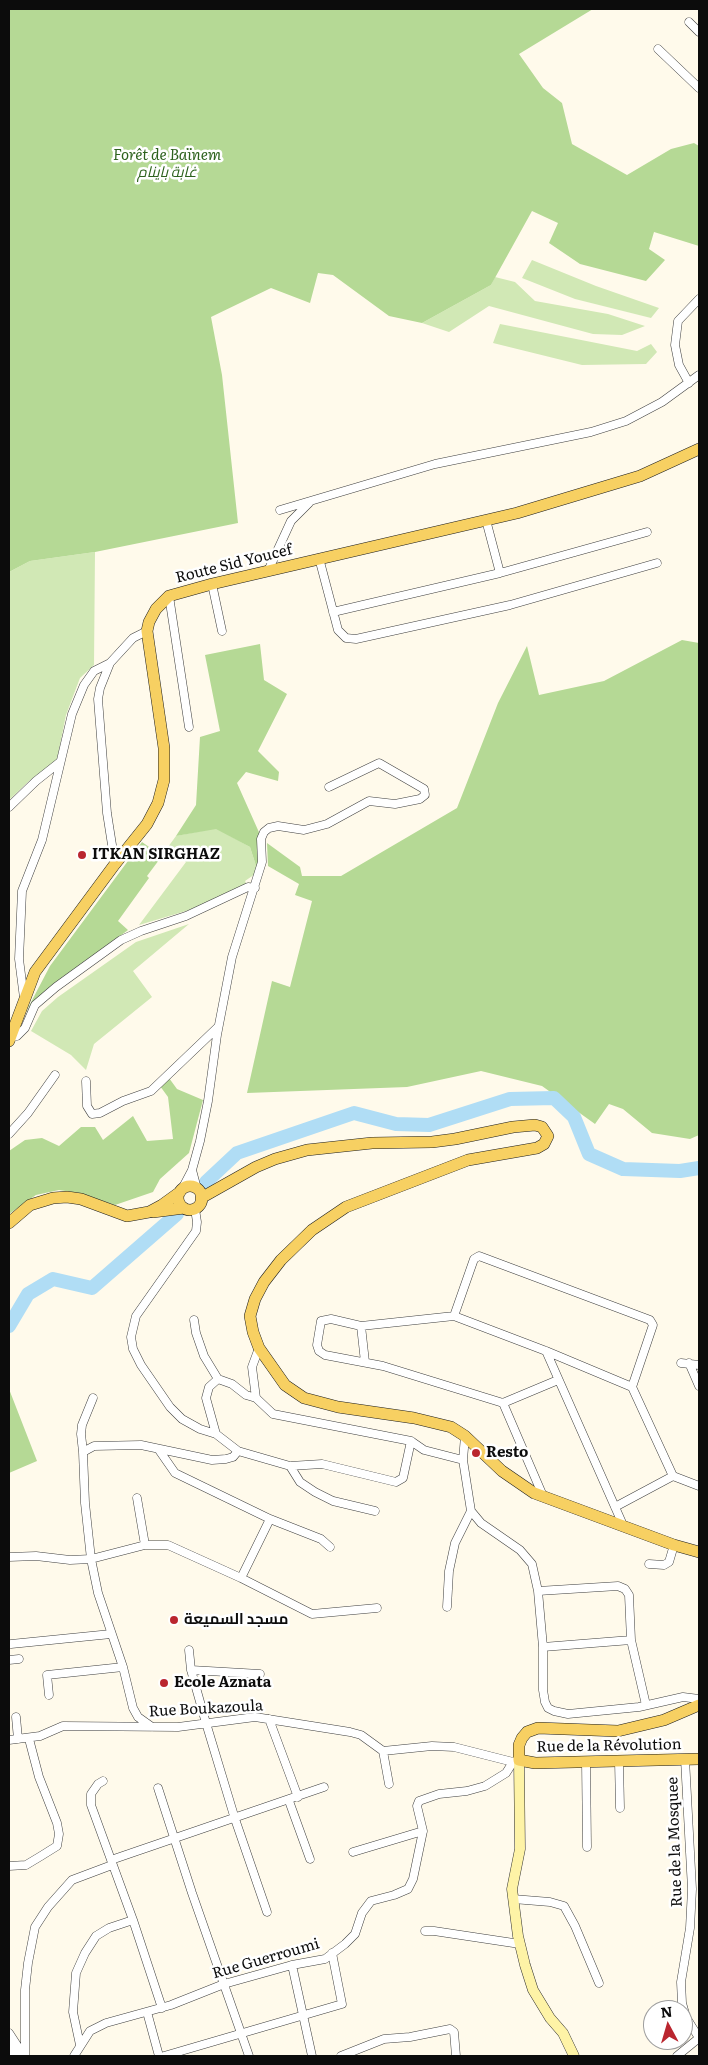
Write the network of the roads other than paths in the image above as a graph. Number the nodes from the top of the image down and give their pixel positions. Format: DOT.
graph roads {
  1 [pos="689,22"];
  2 [pos="699,32"];
  3 [pos="658,49"];
  4 [pos="699,88"];
  5 [pos="699,298"];
  6 [pos="699,375"];
  7 [pos="689,383"];
  8 [pos="699,449"];
  9 [pos="309,503"];
  10 [pos="280,510"];
  11 [pos="486,520"];
  12 [pos="647,532"];
  13 [pos="320,558"];
  14 [pos="657,563"];
  15 [pos="268,571"];
  16 [pos="500,573"];
  17 [pos="212,584"];
  18 [pos="169,596"];
  19 [pos="333,612"];
  20 [pos="146,631"];
  21 [pos="222,631"];
  22 [pos="110,663"];
  23 [pos="189,727"];
  24 [pos="60,762"];
  25 [pos="329,787"];
  26 [pos="9,808"];
  27 [pos="115,864"];
  28 [pos="255,888"];
  29 [pos="24,998"];
  30 [pos="218,1026"];
  31 [pos="9,1039"];
  32 [pos="55,1075"];
  33 [pos="86,1081"];
  34 [pos="9,1134"];
  35 [pos="192,1170"];
  36 [pos="181,1191"];
  37 [pos="199,1194"];
  38 [pos="189,1208"];
  39 [pos="149,1212"];
  40 [pos="9,1222"];
  41 [pos="454,1316"];
  42 [pos="194,1320"];
  43 [pos="362,1326"];
  44 [pos="259,1348"];
  45 [pos="546,1351"];
  46 [pos="365,1362"];
  47 [pos="681,1363"];
  48 [pos="689,1363"];
  49 [pos="699,1365"];
  50 [pos="218,1379"];
  51 [pos="558,1380"];
  52 [pos="699,1386"];
  53 [pos="632,1387"];
  54 [pos="93,1398"];
  55 [pos="256,1398"];
  56 [pos="503,1403"];
  57 [pos="216,1434"];
  58 [pos="465,1436"];
  59 [pos="411,1442"];
  60 [pos="158,1450"];
  61 [pos="238,1451"];
  62 [pos="83,1452"];
  63 [pos="463,1460"];
  64 [pos="290,1466"];
  65 [pos="673,1476"];
  66 [pos="699,1486"];
  67 [pos="543,1496"];
  68 [pos="137,1498"];
  69 [pos="615,1507"];
  70 [pos="375,1511"];
  71 [pos="471,1511"];
  72 [pos="270,1520"];
  73 [pos="623,1525"];
  74 [pos="145,1545"];
  75 [pos="674,1545"];
  76 [pos="330,1547"];
  77 [pos="699,1552"];
  78 [pos="9,1557"];
  79 [pos="91,1559"];
  80 [pos="649,1564"];
  81 [pos="240,1578"];
  82 [pos="538,1591"];
  83 [pos="447,1607"];
  84 [pos="377,1608"];
  85 [pos="111,1634"];
  86 [pos="631,1640"];
  87 [pos="11,1644"];
  88 [pos="543,1647"];
  89 [pos="189,1650"];
  90 [pos="9,1660"];
  91 [pos="19,1660"];
  92 [pos="123,1666"];
  93 [pos="191,1670"];
  94 [pos="260,1674"];
  95 [pos="49,1696"];
  96 [pos="699,1699"];
  97 [pos="646,1705"];
  98 [pos="699,1705"];
  99 [pos="16,1717"];
  100 [pos="269,1719"];
  101 [pos="206,1722"];
  102 [pos="152,1727"];
  103 [pos="18,1739"];
  104 [pos="29,1739"];
  105 [pos="9,1740"];
  106 [pos="384,1751"];
  107 [pos="686,1759"];
  108 [pos="699,1759"];
  109 [pos="516,1761"];
  110 [pos="586,1761"];
  111 [pos="620,1761"];
  112 [pos="103,1782"];
  113 [pos="389,1784"];
  114 [pos="324,1787"];
  115 [pos="158,1788"];
  116 [pos="298,1797"];
  117 [pos="289,1801"];
  118 [pos="620,1808"];
  119 [pos="235,1819"];
  120 [pos="423,1831"];
  121 [pos="174,1839"];
  122 [pos="587,1847"];
  123 [pos="353,1852"];
  124 [pos="310,1859"];
  125 [pos="111,1863"];
  126 [pos="9,1866"];
  127 [pos="513,1899"];
  128 [pos="267,1912"];
  129 [pos="133,1920"];
  130 [pos="425,1931"];
  131 [pos="520,1944"];
  132 [pos="332,1953"];
  133 [pos="292,1965"];
  134 [pos="599,1983"];
  135 [pos="224,1984"];
  136 [pos="162,2008"];
  137 [pos="147,2012"];
  138 [pos="302,2015"];
  139 [pos="9,2033"];
  140 [pos="240,2033"];
  141 [pos="699,2038"];
  142 [pos="9,2046"];
  143 [pos="80,2046"];
  144 [pos="15,2056"];
  145 [pos="24,2056"];
  146 [pos="74,2056"];
  147 [pos="159,2056"];
  148 [pos="164,2056"];
  149 [pos="249,2056"];
  150 [pos="312,2056"];
  151 [pos="341,2056"];
  152 [pos="456,2056"];
  153 [pos="574,2056"];
  154 [pos="678,2056"];
  1 -- 2 [label="street"];
  3 -- 4 [label="street"];
  5 -- 7 [label="street"];
  6 -- 7 [label="street"];
  7 -- 9 [label="street"];
  8 -- 11 [label="main road, Route Sid Youcef"];
  9 -- 10 [label="street"];
  9 -- 15 [label="street"];
  11 -- 13 [label="main road, Route Sid Youcef"];
  11 -- 16 [label="street"];
  12 -- 16 [label="street"];
  13 -- 15 [label="main road, Route Sid Youcef"];
  13 -- 19 [label="street"];
  14 -- 19 [label="street"];
  15 -- 17 [label="main road, Route Sid Youcef"];
  16 -- 19 [label="street"];
  17 -- 18 [label="main road, Route Sid Youcef"];
  17 -- 21 [label="street"];
  18 -- 20 [label="main road, Route Sid Youcef"];
  18 -- 23 [label="street"];
  20 -- 22 [label="street"];
  20 -- 27 [label="main road"];
  22 -- 24 [label="street"];
  22 -- 27 [label="street"];
  24 -- 26 [label="street"];
  24 -- 29 [label="street"];
  25 -- 28 [label="street"];
  27 -- 29 [label="main road"];
  28 -- 30 [label="street"];
  28 -- 31 [label="street"];
  29 -- 31 [label="main road"];
  30 -- 33 [label="street"];
  30 -- 35 [label="street"];
  32 -- 34 [label="street"];
  35 -- 36 [label="street"];
  35 -- 37 [label="street"];
  36 -- 37 [label="main road"];
  36 -- 38 [label="main road"];
  36 -- 39 [label="main road"];
  37 -- 38 [label="main road"];
  37 -- 44 [label="main road"];
  38 -- 39 [label="main road"];
  38 -- 57 [label="street"];
  39 -- 40 [label="main road"];
  41 -- 43 [label="street"];
  41 -- 45 [label="street"];
  41 -- 53 [label="street"];
  42 -- 50 [label="street"];
  43 -- 46 [label="street"];
  43 -- 46 [label="street"];
  44 -- 55 [label="street"];
  44 -- 58 [label="main road"];
  45 -- 51 [label="street"];
  45 -- 53 [label="street"];
  46 -- 56 [label="street"];
  47 -- 48 [label="street"];
  48 -- 49 [label="street"];
  48 -- 52 [label="street"];
  50 -- 55 [label="street"];
  50 -- 57 [label="street"];
  51 -- 56 [label="street"];
  51 -- 69 [label="street"];
  53 -- 65 [label="street"];
  54 -- 62 [label="street"];
  55 -- 59 [label="street"];
  56 -- 67 [label="street"];
  57 -- 61 [label="street"];
  58 -- 63 [label="street"];
  58 -- 67 [label="main road"];
  59 -- 63 [label="street"];
  59 -- 64 [label="street"];
  60 -- 61 [label="street"];
  60 -- 62 [label="street"];
  60 -- 72 [label="street"];
  61 -- 64 [label="street"];
  62 -- 79 [label="street"];
  63 -- 71 [label="street"];
  64 -- 70 [label="street"];
  65 -- 66 [label="street"];
  65 -- 69 [label="street"];
  67 -- 73 [label="main road"];
  68 -- 74 [label="street"];
  69 -- 73 [label="street"];
  71 -- 82 [label="street"];
  71 -- 83 [label="street"];
  72 -- 76 [label="street"];
  72 -- 81 [label="street"];
  73 -- 75 [label="main road"];
  74 -- 79 [label="street"];
  74 -- 81 [label="street"];
  75 -- 77 [label="main road"];
  75 -- 80 [label="street"];
  78 -- 79 [label="street"];
  79 -- 85 [label="street"];
  81 -- 84 [label="street"];
  82 -- 86 [label="street"];
  82 -- 88 [label="street"];
  85 -- 87 [label="street"];
  85 -- 92 [label="street"];
  86 -- 88 [label="street"];
  86 -- 97 [label="street"];
  88 -- 97 [label="street"];
  89 -- 93 [label="street"];
  90 -- 91 [label="street"];
  92 -- 95 [label="street"];
  92 -- 102 [label="street"];
  93 -- 94 [label="street"];
  93 -- 101 [label="street"];
  96 -- 97 [label="street"];
  98 -- 109 [label="main road, Rue de la Révolution"];
  99 -- 103 [label="street"];
  100 -- 101 [label="street, Rue Boukazoula"];
  100 -- 106 [label="street, Rue Boukazoula"];
  100 -- 116 [label="street"];
  101 -- 102 [label="street, Rue Boukazoula"];
  101 -- 119 [label="street"];
  102 -- 104 [label="street, Rue Boukazoula"];
  103 -- 104 [label="street, Rue Boukazoula"];
  103 -- 105 [label="street, Rue Boukazoula"];
  104 -- 126 [label="street"];
  106 -- 109 [label="street"];
  106 -- 113 [label="street"];
  107 -- 108 [label="main road, Rue de la Révolution"];
  107 -- 111 [label="main road, Rue de la Révolution"];
  107 -- 141 [label="street, Rue de la Mosquee"];
  109 -- 110 [label="main road, Rue de la Révolution"];
  109 -- 120 [label="street, Rue Guerroumi"];
  109 -- 127 [label="main road"];
  110 -- 111 [label="main road, Rue de la Révolution"];
  110 -- 122 [label="street"];
  111 -- 118 [label="street"];
  112 -- 125 [label="street"];
  114 -- 116 [label="street"];
  115 -- 121 [label="street"];
  116 -- 117 [label="street"];
  117 -- 119 [label="street"];
  117 -- 124 [label="street"];
  119 -- 121 [label="street"];
  119 -- 128 [label="street"];
  120 -- 123 [label="street"];
  120 -- 132 [label="street, Rue Guerroumi"];
  121 -- 125 [label="street"];
  121 -- 135 [label="street"];
  125 -- 129 [label="street"];
  125 -- 145 [label="street"];
  127 -- 131 [label="main road"];
  127 -- 134 [label="street"];
  129 -- 136 [label="street"];
  129 -- 143 [label="street"];
  130 -- 131 [label="street"];
  131 -- 153 [label="main road"];
  132 -- 133 [label="street, Rue Guerroumi"];
  132 -- 138 [label="street"];
  133 -- 135 [label="street, Rue Guerroumi"];
  133 -- 138 [label="street"];
  135 -- 136 [label="street, Rue Guerroumi"];
  135 -- 140 [label="street"];
  136 -- 137 [label="street, Rue Guerroumi"];
  137 -- 143 [label="street, Rue Guerroumi"];
  137 -- 147 [label="street"];
  138 -- 140 [label="street"];
  138 -- 150 [label="street"];
  139 -- 145 [label="street"];
  140 -- 148 [label="street"];
  140 -- 149 [label="street"];
  141 -- 154 [label="street"];
  142 -- 144 [label="street"];
  143 -- 146 [label="street, Rue Guerroumi"];
  151 -- 152 [label="street"];
}
